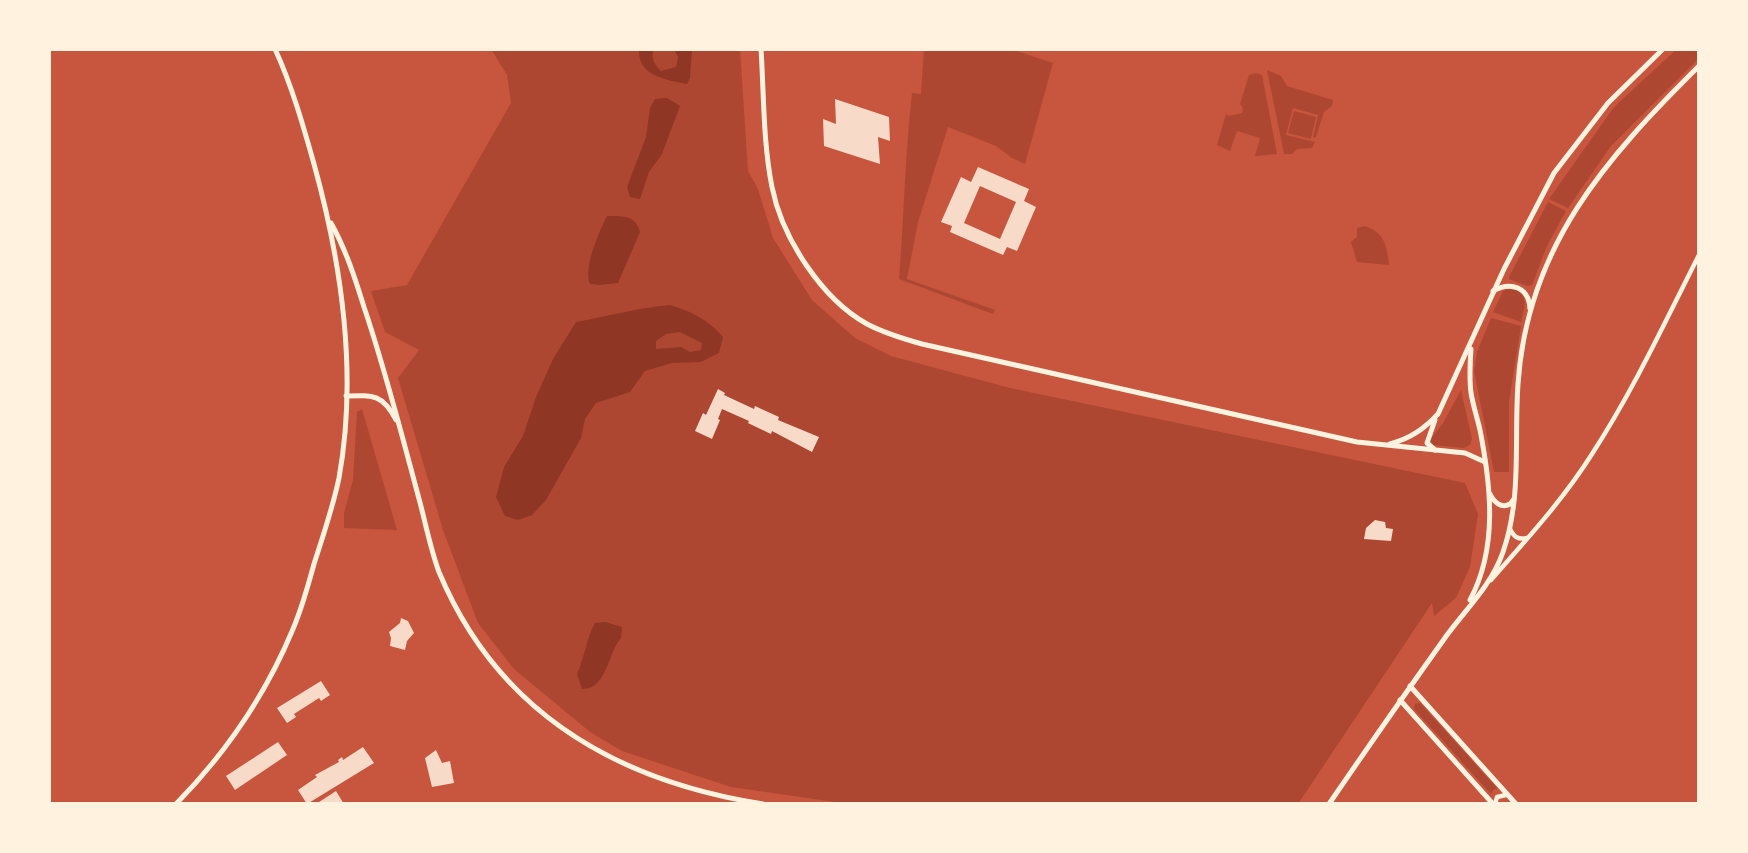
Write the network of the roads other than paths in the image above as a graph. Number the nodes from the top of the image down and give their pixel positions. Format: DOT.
graph roads {
  1 [pos="275,49"];
  2 [pos="761,49"];
  3 [pos="1663,49"];
  4 [pos="1699,66"];
  5 [pos="329,219"];
  6 [pos="1699,255"];
  7 [pos="1493,291"];
  8 [pos="1530,316"];
  9 [pos="1472,344"];
  10 [pos="346,396"];
  11 [pos="1438,414"];
  12 [pos="399,426"];
  13 [pos="1387,445"];
  14 [pos="1441,452"];
  15 [pos="1485,462"];
  16 [pos="1489,492"];
  17 [pos="1516,493"];
  18 [pos="1510,529"];
  19 [pos="1528,538"];
  20 [pos="1490,581"];
  21 [pos="1466,609"];
  22 [pos="1410,686"];
  23 [pos="1400,700"];
  24 [pos="1510,797"];
  25 [pos="176,804"];
  26 [pos="763,804"];
  27 [pos="1329,804"];
  28 [pos="1494,804"];
  29 [pos="1516,804"];
  1 -- 5 [label="street"];
  2 -- 13 [label="street"];
  3 -- 7 [label="street"];
  4 -- 8 [label="street"];
  5 -- 10 [label="street"];
  5 -- 12 [label="street"];
  6 -- 19 [label="street"];
  7 -- 8 [label="street"];
  7 -- 9 [label="street"];
  8 -- 17 [label="street"];
  9 -- 11 [label="street"];
  9 -- 15 [label="street"];
  10 -- 12 [label="street"];
  10 -- 25 [label="street"];
  11 -- 13 [label="street"];
  11 -- 14 [label="street"];
  12 -- 26 [label="street"];
  13 -- 14 [label="street"];
  14 -- 15 [label="street"];
  15 -- 16 [label="street"];
  16 -- 17 [label="street"];
  16 -- 21 [label="street"];
  17 -- 18 [label="street"];
  18 -- 19 [label="street"];
  18 -- 20 [label="street"];
  19 -- 20 [label="street"];
  20 -- 21 [label="street"];
  21 -- 22 [label="street"];
  22 -- 23 [label="street"];
  22 -- 24 [label="street"];
  23 -- 27 [label="street"];
  23 -- 28 [label="street"];
  24 -- 28 [label="street"];
  24 -- 29 [label="street"];
}
